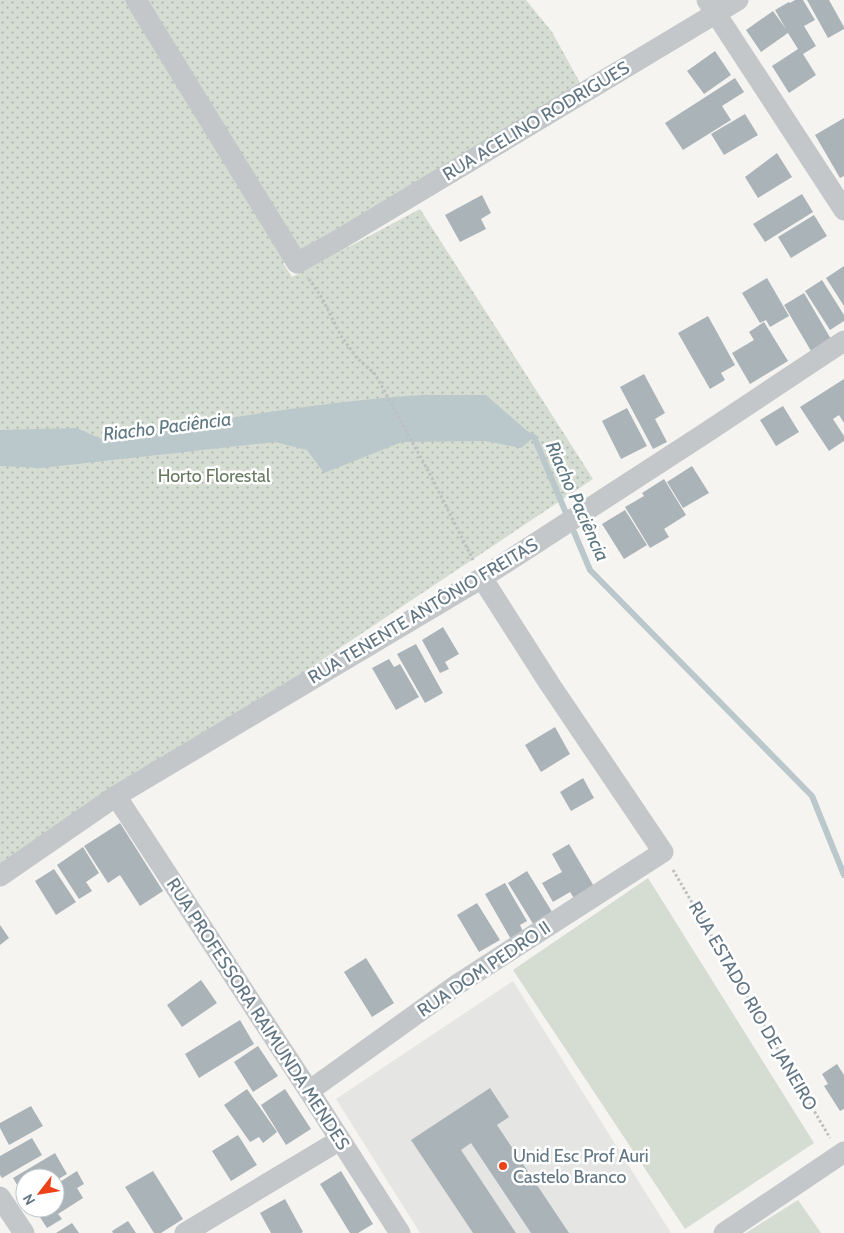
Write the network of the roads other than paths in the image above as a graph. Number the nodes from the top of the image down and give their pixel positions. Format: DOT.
graph roads {
  1 [pos="136,0"];
  2 [pos="738,0"];
  3 [pos="711,7"];
  4 [pos="844,210"];
  5 [pos="844,341"];
  6 [pos="482,578"];
  7 [pos="116,796"];
  8 [pos="0,876"];
  9 [pos="309,1091"];
  10 [pos="340,1140"];
  11 [pos="843,1156"];
  12 [pos="0,1198"];
  13 [pos="24,1233"];
  14 [pos="185,1233"];
  15 [pos="400,1233"];
  16 [pos="724,1233"];
  1 -- 3 [label="street, RUA ACELINO RODRIGUES"];
  2 -- 3 [label="street, RUA ACELINO RODRIGUES"];
  3 -- 4 [label="street"];
  5 -- 6 [label="street, RUA TENENTE ANTÔNIO FREITAS"];
  6 -- 7 [label="street, RUA TENENTE ANTÔNIO FREITAS"];
  6 -- 9 [label="street, RUA DOM PEDRO II"];
  7 -- 8 [label="street, RUA TENENTE ANTÔNIO FREITAS"];
  7 -- 9 [label="street, RUA PROFESSORA RAIMUNDA MENDES"];
  9 -- 10 [label="street, RUA PROFESSORA RAIMUNDA MENDES"];
  10 -- 14 [label="street"];
  10 -- 15 [label="street, RUA PROFESSORA RAIMUNDA MENDES"];
  11 -- 16 [label="street"];
  12 -- 13 [label="street"];
}
